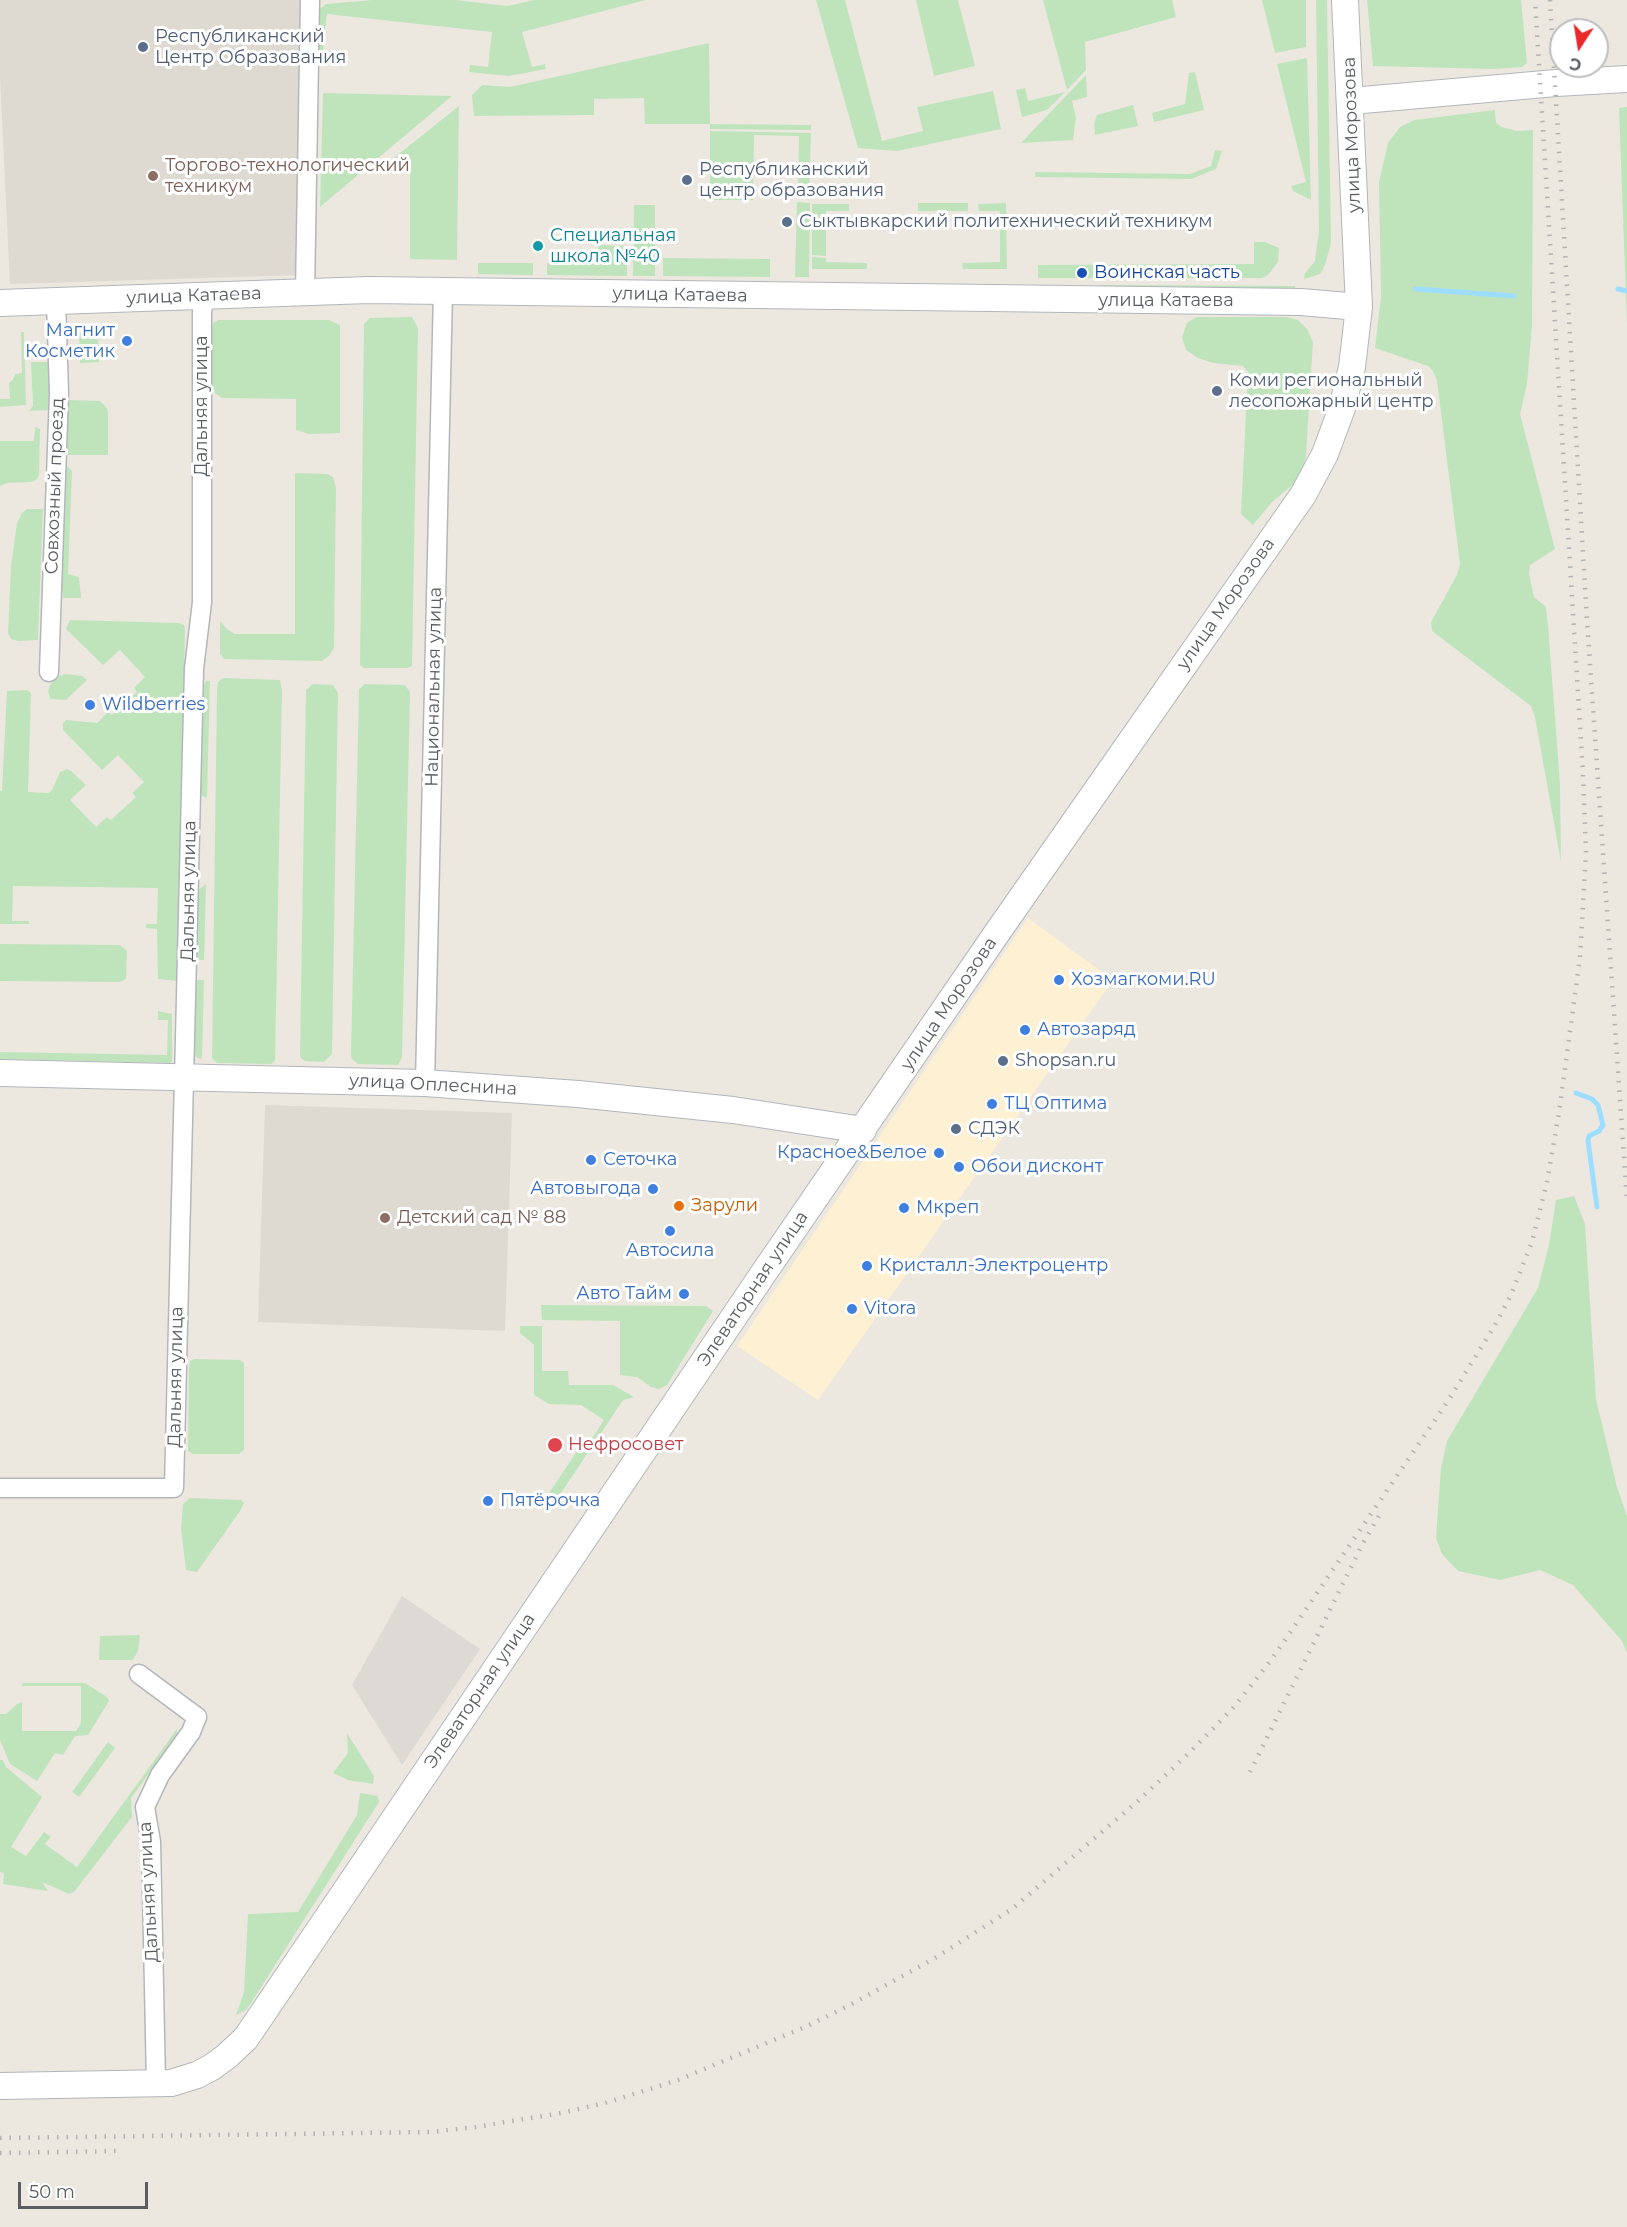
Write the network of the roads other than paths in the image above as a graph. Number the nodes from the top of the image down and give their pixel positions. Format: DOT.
graph roads {
  1 [pos="310,0"];
  2 [pos="1345,0"];
  3 [pos="1627,79"];
  4 [pos="1351,101"];
  5 [pos="443,291"];
  6 [pos="305,293"];
  7 [pos="206,296"];
  8 [pos="56,301"];
  9 [pos="0,303"];
  10 [pos="1359,307"];
  11 [pos="49,672"];
  12 [pos="0,1074"];
  13 [pos="184,1077"];
  14 [pos="425,1083"];
  15 [pos="863,1130"];
  16 [pos="0,1488"];
  17 [pos="139,1674"];
  18 [pos="156,2084"];
  19 [pos="0,2086"];
  1 -- 6 [label="street"];
  2 -- 4 [label="main road, улица Морозова"];
  3 -- 4 [label="main road"];
  4 -- 10 [label="main road, улица Морозова"];
  5 -- 6 [label="main road, улица Катаева"];
  5 -- 10 [label="main road, улица Катаева"];
  5 -- 14 [label="street, Национальная улица"];
  6 -- 7 [label="main road, улица Катаева"];
  7 -- 8 [label="main road, улица Катаева"];
  7 -- 13 [label="street, Дальняя улица"];
  8 -- 9 [label="main road, улица Катаева"];
  8 -- 11 [label="street, Совхозный проезд"];
  10 -- 15 [label="main road, улица Морозова"];
  12 -- 13 [label="main road, улица Оплеснина"];
  13 -- 14 [label="main road, улица Оплеснина"];
  13 -- 16 [label="street, Дальняя улица"];
  14 -- 15 [label="main road, улица Оплеснина"];
  15 -- 18 [label="main road, Элеваторная улица"];
  17 -- 18 [label="street, Дальняя улица"];
  18 -- 19 [label="main road, Элеваторная улица"];
}
